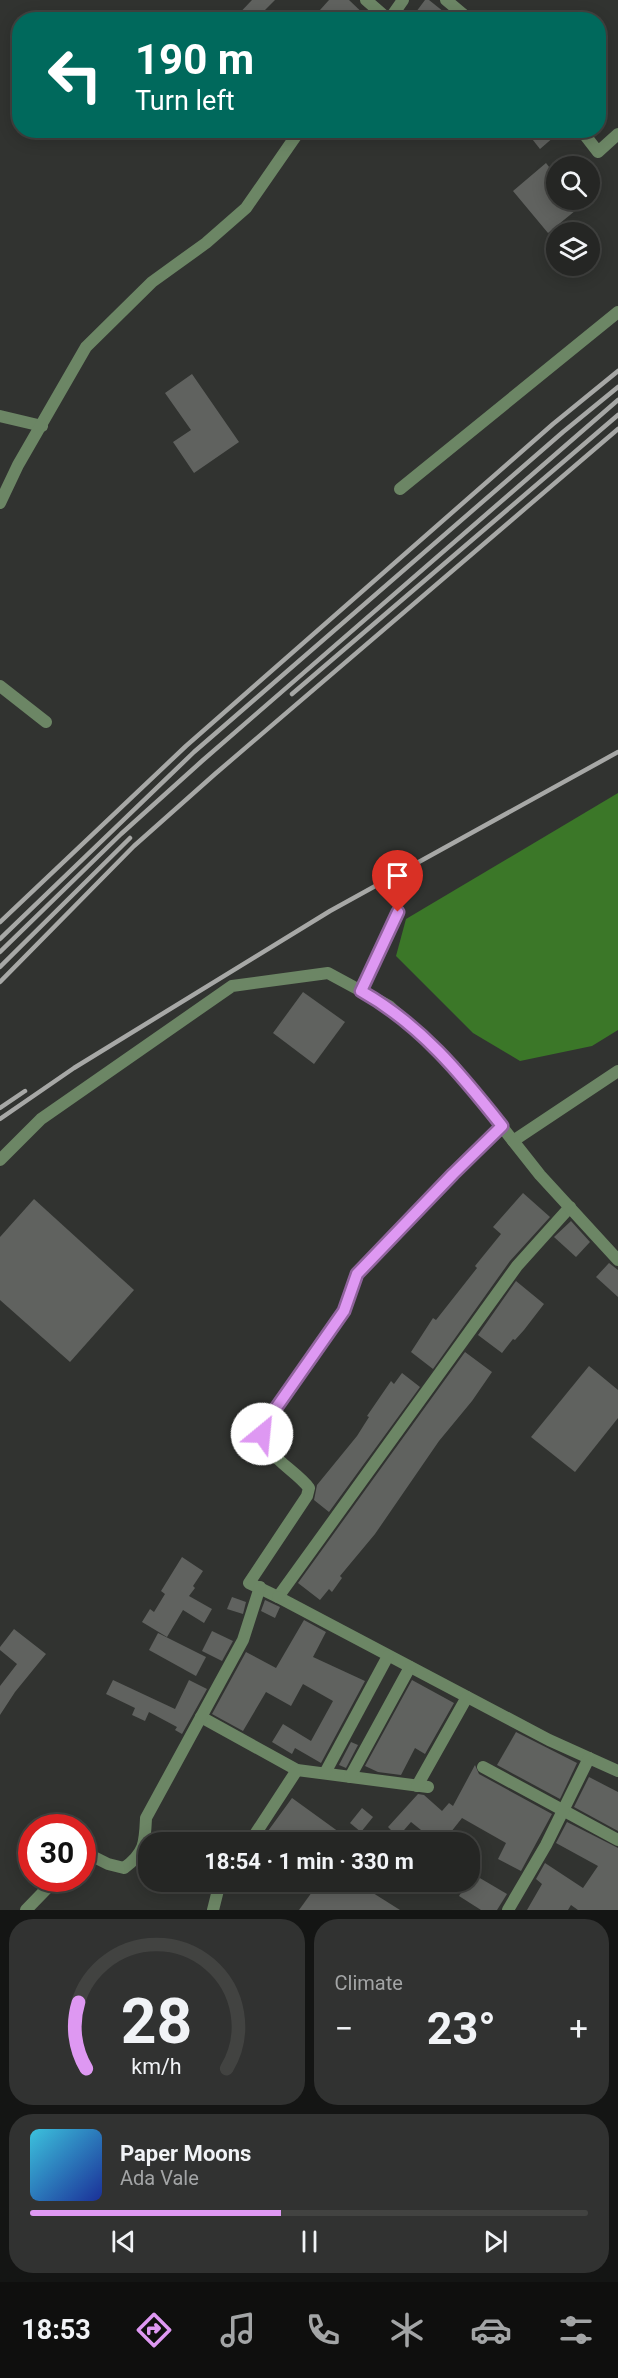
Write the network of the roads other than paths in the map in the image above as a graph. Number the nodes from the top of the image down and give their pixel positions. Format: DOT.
graph roads {
  1 [pos="366,0"];
  2 [pos="446,0"];
  3 [pos="380,12"];
  4 [pos="460,12"];
  5 [pos="618,134"];
  6 [pos="294,138"];
  7 [pos="587,138"];
  8 [pos="618,312"];
  9 [pos="0,416"];
  10 [pos="42,426"];
  11 [pos="400,489"];
  12 [pos="0,503"];
  13 [pos="0,686"];
  14 [pos="46,722"];
  15 [pos="398,912"];
  16 [pos="361,991"];
  17 [pos="618,1071"];
  18 [pos="502,1126"];
  19 [pos="513,1141"];
  20 [pos="0,1160"];
  21 [pos="570,1208"];
  22 [pos="618,1260"];
  23 [pos="260,1587"];
  24 [pos="278,1597"];
  25 [pos="388,1656"];
  26 [pos="410,1667"];
  27 [pos="467,1697"];
  28 [pos="201,1717"];
  29 [pos="589,1758"];
  30 [pos="483,1767"];
  31 [pos="297,1770"];
  32 [pos="618,1771"];
  33 [pos="325,1773"];
  34 [pos="350,1777"];
  35 [pos="563,1810"];
  36 [pos="257,1832"];
  37 [pos="618,1840"];
  38 [pos="96,1858"];
  39 [pos="43,1892"];
  40 [pos="218,1892"];
  41 [pos="26,1910"];
  42 [pos="213,1910"];
  43 [pos="508,1910"];
  1 -- 3 [label="street"];
  2 -- 4 [label="street"];
  5 -- 7 [label="street"];
  6 -- 10 [label="street"];
  8 -- 11 [label="street"];
  9 -- 10 [label="street"];
  10 -- 12 [label="street"];
  13 -- 14 [label="street"];
  15 -- 16 [label="street"];
  16 -- 18 [label="street"];
  16 -- 20 [label="street"];
  17 -- 19 [label="street"];
  18 -- 19 [label="street"];
  18 -- 23 [label="street"];
  19 -- 21 [label="street"];
  21 -- 22 [label="street"];
  21 -- 24 [label="street"];
  23 -- 24 [label="street"];
  23 -- 28 [label="street"];
  24 -- 25 [label="street"];
  25 -- 26 [label="street"];
  25 -- 33 [label="street"];
  26 -- 27 [label="street"];
  26 -- 34 [label="street"];
  27 -- 29 [label="street"];
  27 -- 34 [label="street"];
  28 -- 31 [label="street"];
  28 -- 38 [label="street"];
  29 -- 32 [label="street"];
  29 -- 35 [label="street"];
  30 -- 35 [label="street"];
  31 -- 33 [label="street"];
  31 -- 36 [label="street"];
  33 -- 34 [label="street"];
  35 -- 37 [label="street"];
  35 -- 43 [label="street"];
  39 -- 41 [label="street"];
  40 -- 42 [label="street"];
}
